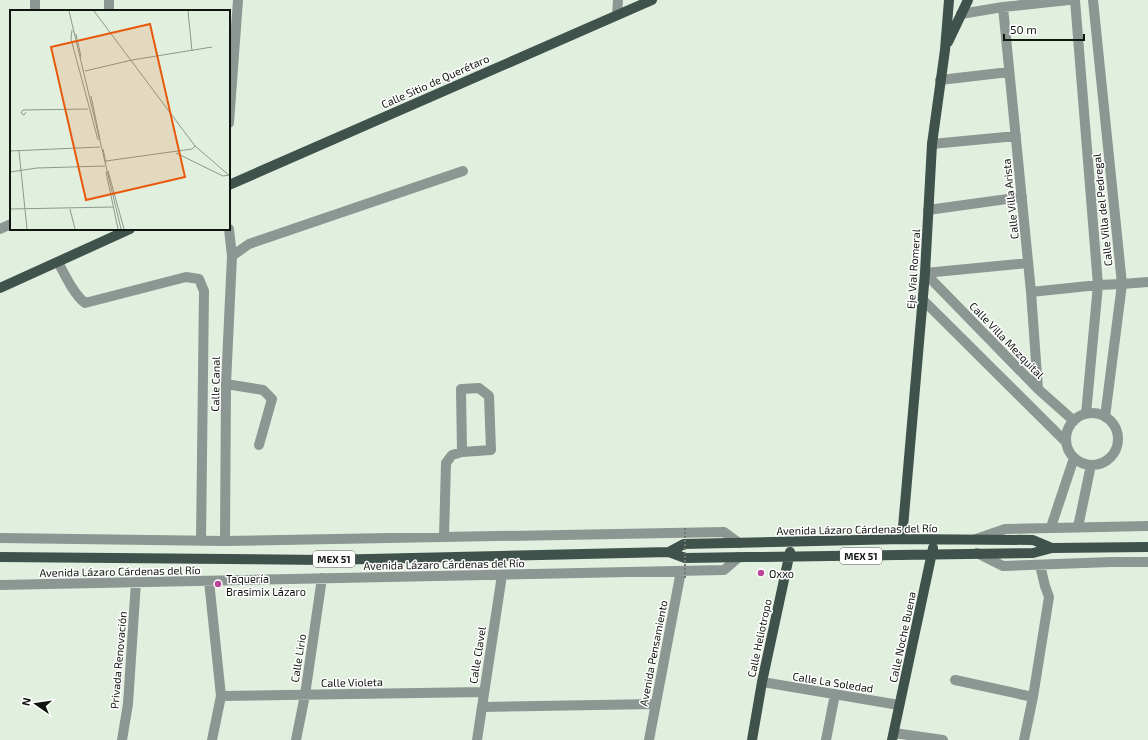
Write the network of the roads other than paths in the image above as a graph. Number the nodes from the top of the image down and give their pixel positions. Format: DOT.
graph roads {
  1 [pos="238,0"];
  2 [pos="618,0"];
  3 [pos="652,0"];
  4 [pos="968,0"];
  5 [pos="1069,0"];
  6 [pos="1075,0"];
  7 [pos="1093,0"];
  8 [pos="950,1"];
  9 [pos="1003,7"];
  10 [pos="961,14"];
  11 [pos="617,15"];
  12 [pos="945,50"];
  13 [pos="1009,72"];
  14 [pos="940,80"];
  15 [pos="230,109"];
  16 [pos="1016,136"];
  17 [pos="932,144"];
  18 [pos="463,171"];
  19 [pos="230,184"];
  20 [pos="1022,197"];
  21 [pos="928,210"];
  22 [pos="10,224"];
  23 [pos="0,229"];
  24 [pos="128,230"];
  25 [pos="229,230"];
  26 [pos="232,256"];
  27 [pos="58,262"];
  28 [pos="1028,263"];
  29 [pos="925,273"];
  30 [pos="1148,282"];
  31 [pos="1122,284"];
  32 [pos="1098,285"];
  33 [pos="0,288"];
  34 [pos="1031,292"];
  35 [pos="923,300"];
  36 [pos="226,384"];
  37 [pos="1038,389"];
  38 [pos="1086,414"];
  39 [pos="1105,417"];
  40 [pos="1074,421"];
  41 [pos="1066,442"];
  42 [pos="259,445"];
  43 [pos="462,452"];
  44 [pos="1074,458"];
  45 [pos="1091,465"];
  46 [pos="1148,526"];
  47 [pos="1051,527"];
  48 [pos="1078,527"];
  49 [pos="444,537"];
  50 [pos="0,538"];
  51 [pos="902,539"];
  52 [pos="976,539"];
  53 [pos="934,540"];
  54 [pos="201,541"];
  55 [pos="225,541"];
  56 [pos="739,542"];
  57 [pos="791,542"];
  58 [pos="1148,547"];
  59 [pos="1052,548"];
  60 [pos="669,552"];
  61 [pos="976,553"];
  62 [pos="932,555"];
  63 [pos="0,557"];
  64 [pos="739,557"];
  65 [pos="790,557"];
  66 [pos="1148,562"];
  67 [pos="1040,565"];
  68 [pos="502,574"];
  69 [pos="683,575"];
  70 [pos="322,578"];
  71 [pos="209,581"];
  72 [pos="136,582"];
  73 [pos="0,585"];
  74 [pos="955,680"];
  75 [pos="762,682"];
  76 [pos="484,692"];
  77 [pos="835,694"];
  78 [pos="305,695"];
  79 [pos="221,696"];
  80 [pos="1033,696"];
  81 [pos="656,704"];
  82 [pos="899,705"];
  83 [pos="482,707"];
  84 [pos="893,736"];
  85 [pos="122,740"];
  86 [pos="212,740"];
  87 [pos="296,740"];
  88 [pos="477,740"];
  89 [pos="649,740"];
  90 [pos="752,740"];
  91 [pos="826,740"];
  92 [pos="943,740"];
  93 [pos="1024,740"];
  1 -- 15 [label="street"];
  2 -- 11 [label="street"];
  3 -- 11 [label="main road, Calle Sitio de Querétaro"];
  4 -- 10 [label="main road"];
  5 -- 9 [label="street"];
  6 -- 32 [label="street, Calle Villa del Pedregal"];
  7 -- 31 [label="street, Calle Villa del Pedregal"];
  8 -- 12 [label="main road, Eje Vial Romeral"];
  9 -- 10 [label="street"];
  9 -- 13 [label="street, Calle Villa Arista"];
  10 -- 12 [label="main road"];
  11 -- 19 [label="main road, Calle Sitio de Querétaro"];
  12 -- 14 [label="main road, Eje Vial Romeral"];
  13 -- 14 [label="street"];
  13 -- 16 [label="street, Calle Villa Arista"];
  14 -- 17 [label="main road, Eje Vial Romeral"];
  16 -- 17 [label="street"];
  16 -- 20 [label="street, Calle Villa Arista"];
  17 -- 21 [label="main road, Eje Vial Romeral"];
  18 -- 26 [label="street"];
  20 -- 21 [label="street"];
  20 -- 28 [label="street, Calle Villa Arista"];
  21 -- 29 [label="main road, Eje Vial Romeral"];
  22 -- 23 [label="street"];
  24 -- 27 [label="main road"];
  25 -- 26 [label="street, Calle Canal"];
  26 -- 36 [label="street, Calle Canal"];
  27 -- 33 [label="main road"];
  27 -- 54 [label="street"];
  28 -- 29 [label="street"];
  28 -- 34 [label="street, Calle Villa Arista"];
  29 -- 35 [label="main road, Eje Vial Romeral"];
  29 -- 37 [label="street, Calle Villa Mezquital"];
  30 -- 31 [label="street"];
  31 -- 32 [label="street"];
  31 -- 39 [label="street, Calle Villa del Pedregal"];
  32 -- 34 [label="street"];
  32 -- 38 [label="street, Calle Villa del Pedregal"];
  34 -- 37 [label="street, Calle Villa Arista"];
  35 -- 41 [label="street"];
  35 -- 51 [label="main road, Eje Vial Romeral"];
  36 -- 42 [label="street"];
  36 -- 55 [label="street, Calle Canal"];
  37 -- 40 [label="street, Calle Villa Mezquital"];
  38 -- 39 [label="street"];
  38 -- 40 [label="street"];
  39 -- 45 [label="street"];
  40 -- 41 [label="street"];
  41 -- 44 [label="street"];
  43 -- 43 [label="street"];
  43 -- 49 [label="street"];
  44 -- 45 [label="street"];
  44 -- 47 [label="street"];
  45 -- 48 [label="street"];
  46 -- 48 [label="street, Avenida Lázaro Cárdenas del Río"];
  47 -- 48 [label="street, Avenida Lázaro Cárdenas del Río"];
  47 -- 52 [label="street, Avenida Lázaro Cárdenas del Río"];
  49 -- 55 [label="street"];
  49 -- 56 [label="street"];
  50 -- 54 [label="street"];
  51 -- 53 [label="main road, Avenida Lázaro Cárdenas del Río / MEX 51"];
  51 -- 57 [label="main road, Avenida Lázaro Cárdenas del Río / MEX 51"];
  52 -- 53 [label="main road, Avenida Lázaro Cárdenas del Río / MEX 51"];
  52 -- 59 [label="main road, Avenida Lázaro Cárdenas del Río / MEX 51"];
  53 -- 62 [label="main road, Calle Noche Buena"];
  54 -- 55 [label="street"];
  56 -- 57 [label="main road, Avenida Lázaro Cárdenas del Río / MEX 51"];
  56 -- 60 [label="main road, Avenida Lázaro Cárdenas del Río / MEX 51"];
  57 -- 65 [label="main road, Calle Heliotropo"];
  58 -- 59 [label="main road, Avenida Lázaro Cárdenas del Río / MEX 51"];
  59 -- 61 [label="main road, Avenida Lázaro Cárdenas del Río / MEX 51"];
  60 -- 63 [label="main road, Avenida Lázaro Cárdenas del Río / MEX 51"];
  60 -- 64 [label="main road, Avenida Lázaro Cárdenas del Río / MEX 51"];
  61 -- 62 [label="main road, Avenida Lázaro Cárdenas del Río / MEX 51"];
  61 -- 67 [label="street, Avenida Lázaro Cárdenas del Río"];
  62 -- 65 [label="main road, Avenida Lázaro Cárdenas del Río / MEX 51"];
  62 -- 82 [label="main road, Calle Noche Buena"];
  64 -- 65 [label="main road, Avenida Lázaro Cárdenas del Río / MEX 51"];
  64 -- 69 [label="street, Avenida Lázaro Cárdenas del Río"];
  65 -- 75 [label="main road, Calle Heliotropo"];
  66 -- 67 [label="street, Avenida Lázaro Cárdenas del Río"];
  67 -- 80 [label="street"];
  68 -- 69 [label="street, Avenida Lázaro Cárdenas del Río"];
  68 -- 70 [label="street, Avenida Lázaro Cárdenas del Río"];
  68 -- 76 [label="street, Calle Clavel"];
  69 -- 81 [label="street, Avenida Pensamiento"];
  70 -- 71 [label="street, Avenida Lázaro Cárdenas del Río"];
  70 -- 78 [label="street, Calle Lirio"];
  71 -- 72 [label="street, Avenida Lázaro Cárdenas del Río"];
  71 -- 79 [label="street"];
  72 -- 73 [label="street, Avenida Lázaro Cárdenas del Río"];
  72 -- 85 [label="street, Privada Renovación"];
  74 -- 80 [label="street"];
  75 -- 77 [label="street, Calle La Soledad"];
  75 -- 90 [label="main road, Calle Heliotropo"];
  76 -- 78 [label="street, Calle Violeta"];
  76 -- 83 [label="street, Calle Clavel"];
  77 -- 82 [label="street, Calle La Soledad"];
  77 -- 91 [label="street"];
  78 -- 79 [label="street, Calle Violeta"];
  78 -- 87 [label="street, Calle Lirio"];
  79 -- 86 [label="street"];
  80 -- 93 [label="street"];
  81 -- 83 [label="street"];
  81 -- 89 [label="street, Avenida Pensamiento"];
  82 -- 84 [label="main road, Calle Noche Buena"];
  83 -- 88 [label="street, Calle Clavel"];
  84 -- 92 [label="street"];
}
